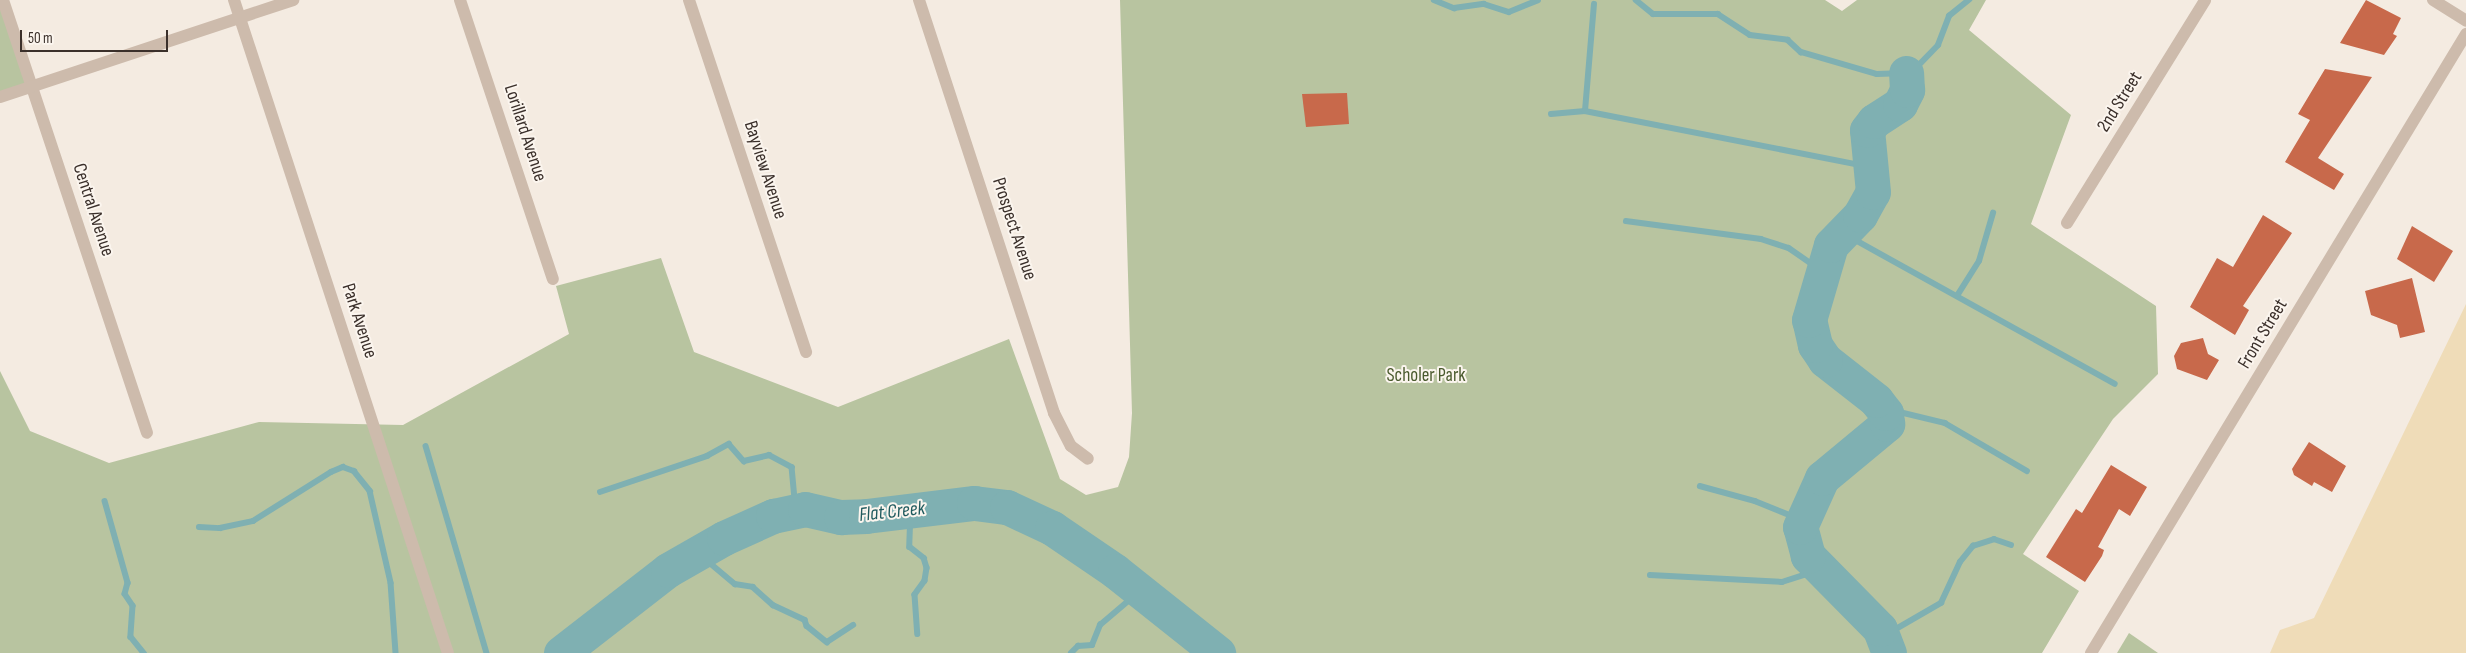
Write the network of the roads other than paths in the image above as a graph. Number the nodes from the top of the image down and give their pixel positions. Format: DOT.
graph roads {
  1 [pos="3,0"];
  2 [pos="234,0"];
  3 [pos="293,0"];
  4 [pos="460,0"];
  5 [pos="689,0"];
  6 [pos="920,0"];
  7 [pos="2205,0"];
  8 [pos="2434,0"];
  9 [pos="240,18"];
  10 [pos="2466,21"];
  11 [pos="2466,34"];
  12 [pos="32,87"];
  13 [pos="0,98"];
  14 [pos="2067,224"];
  15 [pos="553,279"];
  16 [pos="806,352"];
  17 [pos="146,433"];
  18 [pos="1088,459"];
  19 [pos="448,653"];
  20 [pos="2091,653"];
  1 -- 12 [label="street, Central Avenue"];
  2 -- 9 [label="street, Park Avenue"];
  3 -- 9 [label="street"];
  4 -- 15 [label="street, Lorillard Avenue"];
  5 -- 16 [label="street, Bayview Avenue"];
  6 -- 18 [label="street, Prospect Avenue"];
  7 -- 14 [label="street, 2nd Street"];
  8 -- 10 [label="street"];
  9 -- 12 [label="street"];
  9 -- 19 [label="street, Park Avenue"];
  11 -- 20 [label="street, Front Street"];
  12 -- 13 [label="street"];
  12 -- 17 [label="street, Central Avenue"];
}
